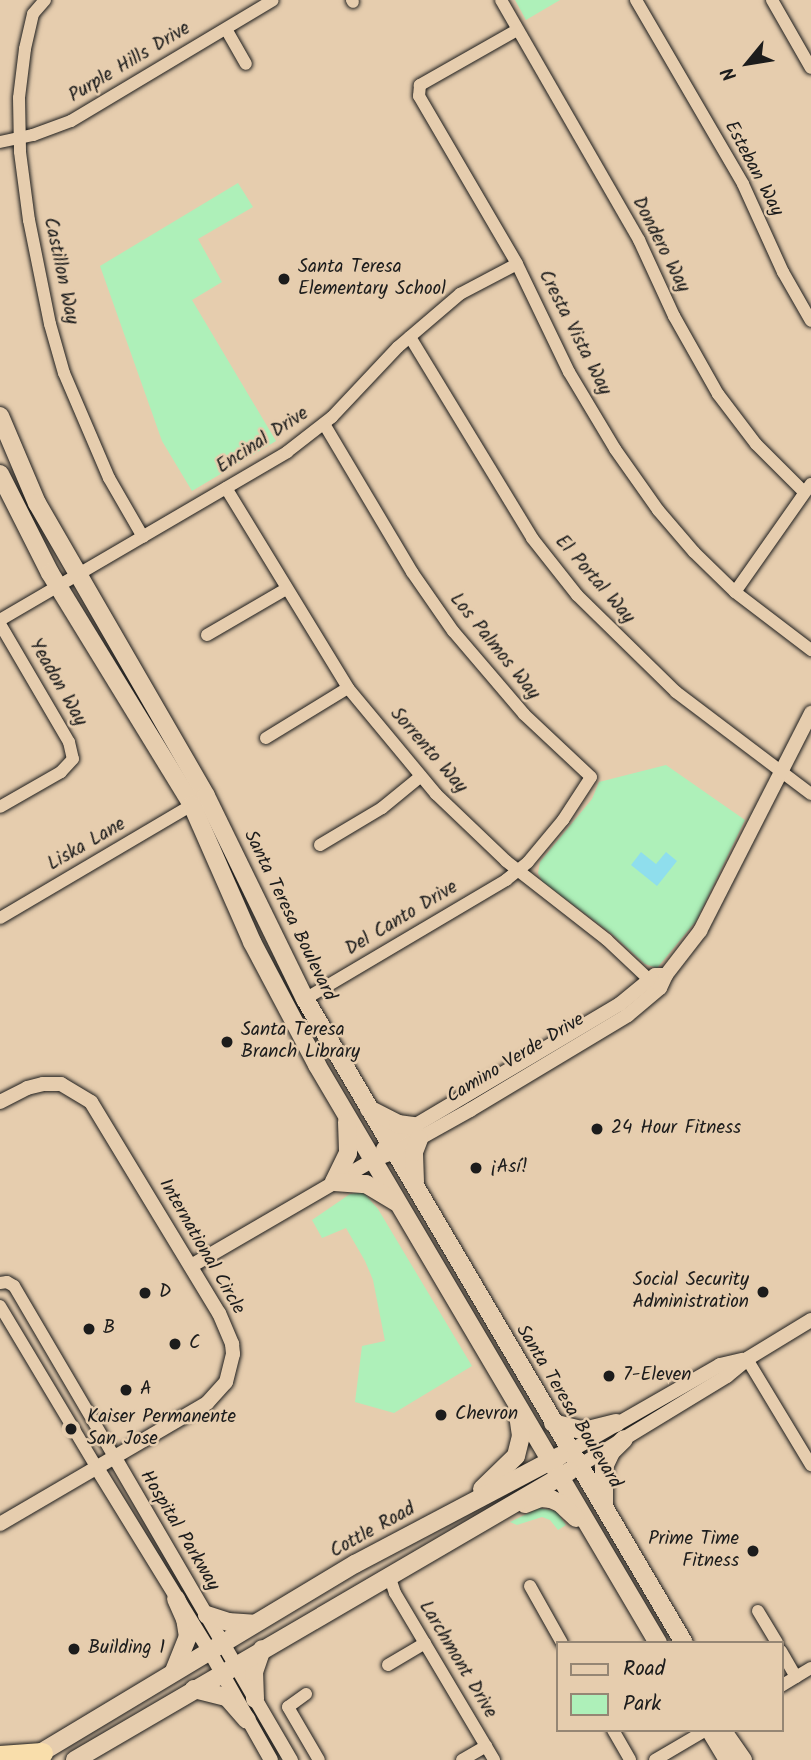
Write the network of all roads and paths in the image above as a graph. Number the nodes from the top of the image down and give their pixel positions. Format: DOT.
graph roads {
  1 [pos="45,0"];
  2 [pos="273,0"];
  3 [pos="501,0"];
  4 [pos="636,0"];
  5 [pos="772,0"];
  6 [pos="226,29"];
  7 [pos="517,30"];
  8 [pos="246,64"];
  9 [pos="811,68"];
  10 [pos="20,138"];
  11 [pos="0,142"];
  12 [pos="517,264"];
  13 [pos="811,321"];
  14 [pos="410,337"];
  15 [pos="0,416"];
  16 [pos="324,424"];
  17 [pos="0,474"];
  18 [pos="226,488"];
  19 [pos="808,488"];
  20 [pos="143,537"];
  21 [pos="78,575"];
  22 [pos="58,587"];
  23 [pos="286,589"];
  24 [pos="735,592"];
  25 [pos="0,622"];
  26 [pos="207,635"];
  27 [pos="811,650"];
  28 [pos="348,688"];
  29 [pos="811,713"];
  30 [pos="266,738"];
  31 [pos="783,771"];
  32 [pos="421,776"];
  33 [pos="811,794"];
  34 [pos="192,804"];
  35 [pos="0,807"];
  36 [pos="320,845"];
  37 [pos="517,870"];
  38 [pos="0,918"];
  39 [pos="658,981"];
  40 [pos="306,999"];
  41 [pos="0,1102"];
  42 [pos="369,1109"];
  43 [pos="346,1115"];
  44 [pos="417,1133"];
  45 [pos="392,1147"];
  46 [pos="373,1160"];
  47 [pos="334,1182"];
  48 [pos="415,1186"];
  49 [pos="399,1204"];
  50 [pos="191,1266"];
  51 [pos="0,1283"];
  52 [pos="0,1306"];
  53 [pos="811,1320"];
  54 [pos="747,1359"];
  55 [pos="516,1403"];
  56 [pos="553,1423"];
  57 [pos="620,1431"];
  58 [pos="115,1458"];
  59 [pos="574,1458"];
  60 [pos="550,1461"];
  61 [pos="811,1465"];
  62 [pos="97,1468"];
  63 [pos="559,1478"];
  64 [pos="459,1507"];
  65 [pos="604,1508"];
  66 [pos="499,1513"];
  67 [pos="0,1524"];
  68 [pos="594,1538"];
  69 [pos="390,1578"];
  70 [pos="530,1586"];
  71 [pos="176,1600"];
  72 [pos="758,1611"];
  73 [pos="207,1615"];
  74 [pos="254,1624"];
  75 [pos="561,1641"];
  76 [pos="657,1641"];
  77 [pos="683,1641"];
  78 [pos="776,1641"];
  79 [pos="425,1643"];
  80 [pos="216,1646"];
  81 [pos="262,1649"];
  82 [pos="783,1654"];
  83 [pos="388,1665"];
  84 [pos="229,1668"];
  85 [pos="811,1668"];
  86 [pos="174,1671"];
  87 [pos="796,1677"];
  88 [pos="783,1685"];
  89 [pos="194,1689"];
  90 [pos="306,1694"];
  91 [pos="255,1699"];
  92 [pos="247,1720"];
  93 [pos="614,1732"];
  94 [pos="704,1732"];
  95 [pos="709,1732"];
  96 [pos="723,1732"];
  97 [pos="737,1732"];
  98 [pos="486,1746"];
  99 [pos="0,1755"];
  100 [pos="36,1756"];
  101 [pos="75,1760"];
  102 [pos="271,1760"];
  103 [pos="291,1760"];
  104 [pos="319,1760"];
  105 [pos="462,1760"];
  106 [pos="494,1760"];
  107 [pos="630,1760"];
  108 [pos="655,1760"];
  109 [pos="728,1760"];
  110 [pos="743,1760"];
  111 [pos="753,1760"];
  1 -- 10 [label="street, Castillon Way"];
  2 -- 6 [label="street, Purple Hills Drive"];
  3 -- 7 [label="street, Dondero Way"];
  4 -- 13 [label="street, Esteban Way"];
  5 -- 9 [label="street"];
  6 -- 8 [label="street"];
  6 -- 10 [label="street, Purple Hills Drive"];
  7 -- 12 [label="street, Cresta Vista Way"];
  7 -- 19 [label="street, Dondero Way"];
  10 -- 11 [label="street, Purple Hills Drive"];
  10 -- 20 [label="street, Castillon Way"];
  12 -- 14 [label="street, Encinal Drive"];
  12 -- 24 [label="street, Cresta Vista Way"];
  14 -- 16 [label="street, Encinal Drive"];
  14 -- 31 [label="street, El Portal Way"];
  15 -- 21 [label="main road, Santa Teresa Boulevard"];
  16 -- 18 [label="street, Encinal Drive"];
  16 -- 37 [label="street, Los Palmos Way"];
  17 -- 22 [label="main road, Santa Teresa Boulevard"];
  18 -- 20 [label="street, Encinal Drive"];
  18 -- 23 [label="street, Sorrento Way"];
  19 -- 24 [label="street"];
  20 -- 21 [label="street, Encinal Drive"];
  21 -- 22 [label="street, Encinal Drive"];
  21 -- 40 [label="main road, Santa Teresa Boulevard"];
  22 -- 25 [label="street, Encinal Drive"];
  22 -- 34 [label="main road, Santa Teresa Boulevard"];
  23 -- 26 [label="street"];
  23 -- 28 [label="street, Sorrento Way"];
  24 -- 27 [label="street, Cresta Vista Way"];
  25 -- 35 [label="street, Yeadon Way"];
  28 -- 30 [label="street"];
  28 -- 32 [label="street, Sorrento Way"];
  29 -- 31 [label="street, Camino Verde Drive"];
  31 -- 33 [label="street, El Portal Way"];
  31 -- 39 [label="street, Camino Verde Drive"];
  32 -- 36 [label="street"];
  32 -- 37 [label="street, Sorrento Way"];
  34 -- 38 [label="street, Liska Lane"];
  34 -- 43 [label="main road, Santa Teresa Boulevard"];
  37 -- 39 [label="street, Sorrento Way"];
  37 -- 40 [label="street, Del Canto Drive"];
  39 -- 44 [label="street, Camino Verde Drive"];
  40 -- 42 [label="main road, Santa Teresa Boulevard"];
  41 -- 50 [label="street, International Circle"];
  42 -- 44 [label="main road"];
  42 -- 45 [label="main road, Santa Teresa Boulevard"];
  43 -- 46 [label="main road, Santa Teresa Boulevard"];
  43 -- 47 [label="main road"];
  44 -- 45 [label="street, Camino Verde Drive"];
  44 -- 48 [label="main road"];
  45 -- 46 [label="street, Camino Verde Drive"];
  45 -- 48 [label="main road, Santa Teresa Boulevard"];
  46 -- 47 [label="street, Camino Verde Drive"];
  46 -- 49 [label="main road, Santa Teresa Boulevard"];
  47 -- 49 [label="main road"];
  47 -- 50 [label="street, Camino Verde Drive"];
  48 -- 56 [label="main road, Santa Teresa Boulevard"];
  49 -- 55 [label="main road, Santa Teresa Boulevard"];
  50 -- 58 [label="street, International Circle"];
  51 -- 58 [label="street, Hospital Parkway"];
  52 -- 62 [label="street, Hospital Parkway"];
  53 -- 54 [label="street, Cottle Road"];
  54 -- 57 [label="street, Cottle Road"];
  54 -- 61 [label="street"];
  55 -- 60 [label="main road, Santa Teresa Boulevard"];
  55 -- 64 [label="main road"];
  56 -- 57 [label="main road"];
  56 -- 59 [label="main road, Santa Teresa Boulevard"];
  57 -- 59 [label="street, Cottle Road"];
  57 -- 65 [label="main road"];
  58 -- 62 [label="street, International Circle"];
  58 -- 73 [label="street, Hospital Parkway"];
  59 -- 60 [label="main road, Cottle Road"];
  59 -- 63 [label="main road, Cottle Road"];
  59 -- 65 [label="main road, Santa Teresa Boulevard"];
  60 -- 63 [label="main road, Santa Teresa Boulevard"];
  60 -- 64 [label="main road, Cottle Road"];
  62 -- 67 [label="street, International Circle"];
  62 -- 71 [label="street, Hospital Parkway"];
  63 -- 66 [label="main road, Cottle Road"];
  63 -- 68 [label="main road, Santa Teresa Boulevard"];
  64 -- 74 [label="main road, Cottle Road"];
  65 -- 77 [label="main road, Santa Teresa Boulevard"];
  66 -- 68 [label="main road"];
  66 -- 69 [label="main road, Cottle Road"];
  68 -- 76 [label="main road, Santa Teresa Boulevard"];
  69 -- 79 [label="street, Larchmont Drive"];
  69 -- 81 [label="main road, Cottle Road"];
  70 -- 75 [label="street"];
  71 -- 80 [label="street, Hospital Parkway"];
  71 -- 86 [label="main road"];
  72 -- 78 [label="street"];
  73 -- 74 [label="main road"];
  73 -- 80 [label="street, Hospital Parkway"];
  74 -- 80 [label="main road, Cottle Road"];
  79 -- 83 [label="street"];
  79 -- 98 [label="street, Larchmont Drive"];
  80 -- 84 [label="street, Hospital Parkway"];
  80 -- 86 [label="main road, Cottle Road"];
  81 -- 84 [label="main road, Cottle Road"];
  81 -- 91 [label="main road"];
  82 -- 87 [label="street"];
  84 -- 89 [label="main road, Cottle Road"];
  84 -- 91 [label="street"];
  84 -- 92 [label="street"];
  85 -- 87 [label="street"];
  86 -- 100 [label="main road, Cottle Road"];
  87 -- 88 [label="street"];
  89 -- 92 [label="main road"];
  89 -- 101 [label="main road, Cottle Road"];
  90 -- 104 [label="street"];
  91 -- 103 [label="street"];
  92 -- 102 [label="street"];
  93 -- 107 [label="street"];
  94 -- 108 [label="street"];
  95 -- 109 [label="main road"];
  96 -- 110 [label="main road"];
  97 -- 111 [label="main road"];
  98 -- 105 [label="street"];
  98 -- 106 [label="street, Larchmont Drive"];
  99 -- 100 [label="highway"];
}
